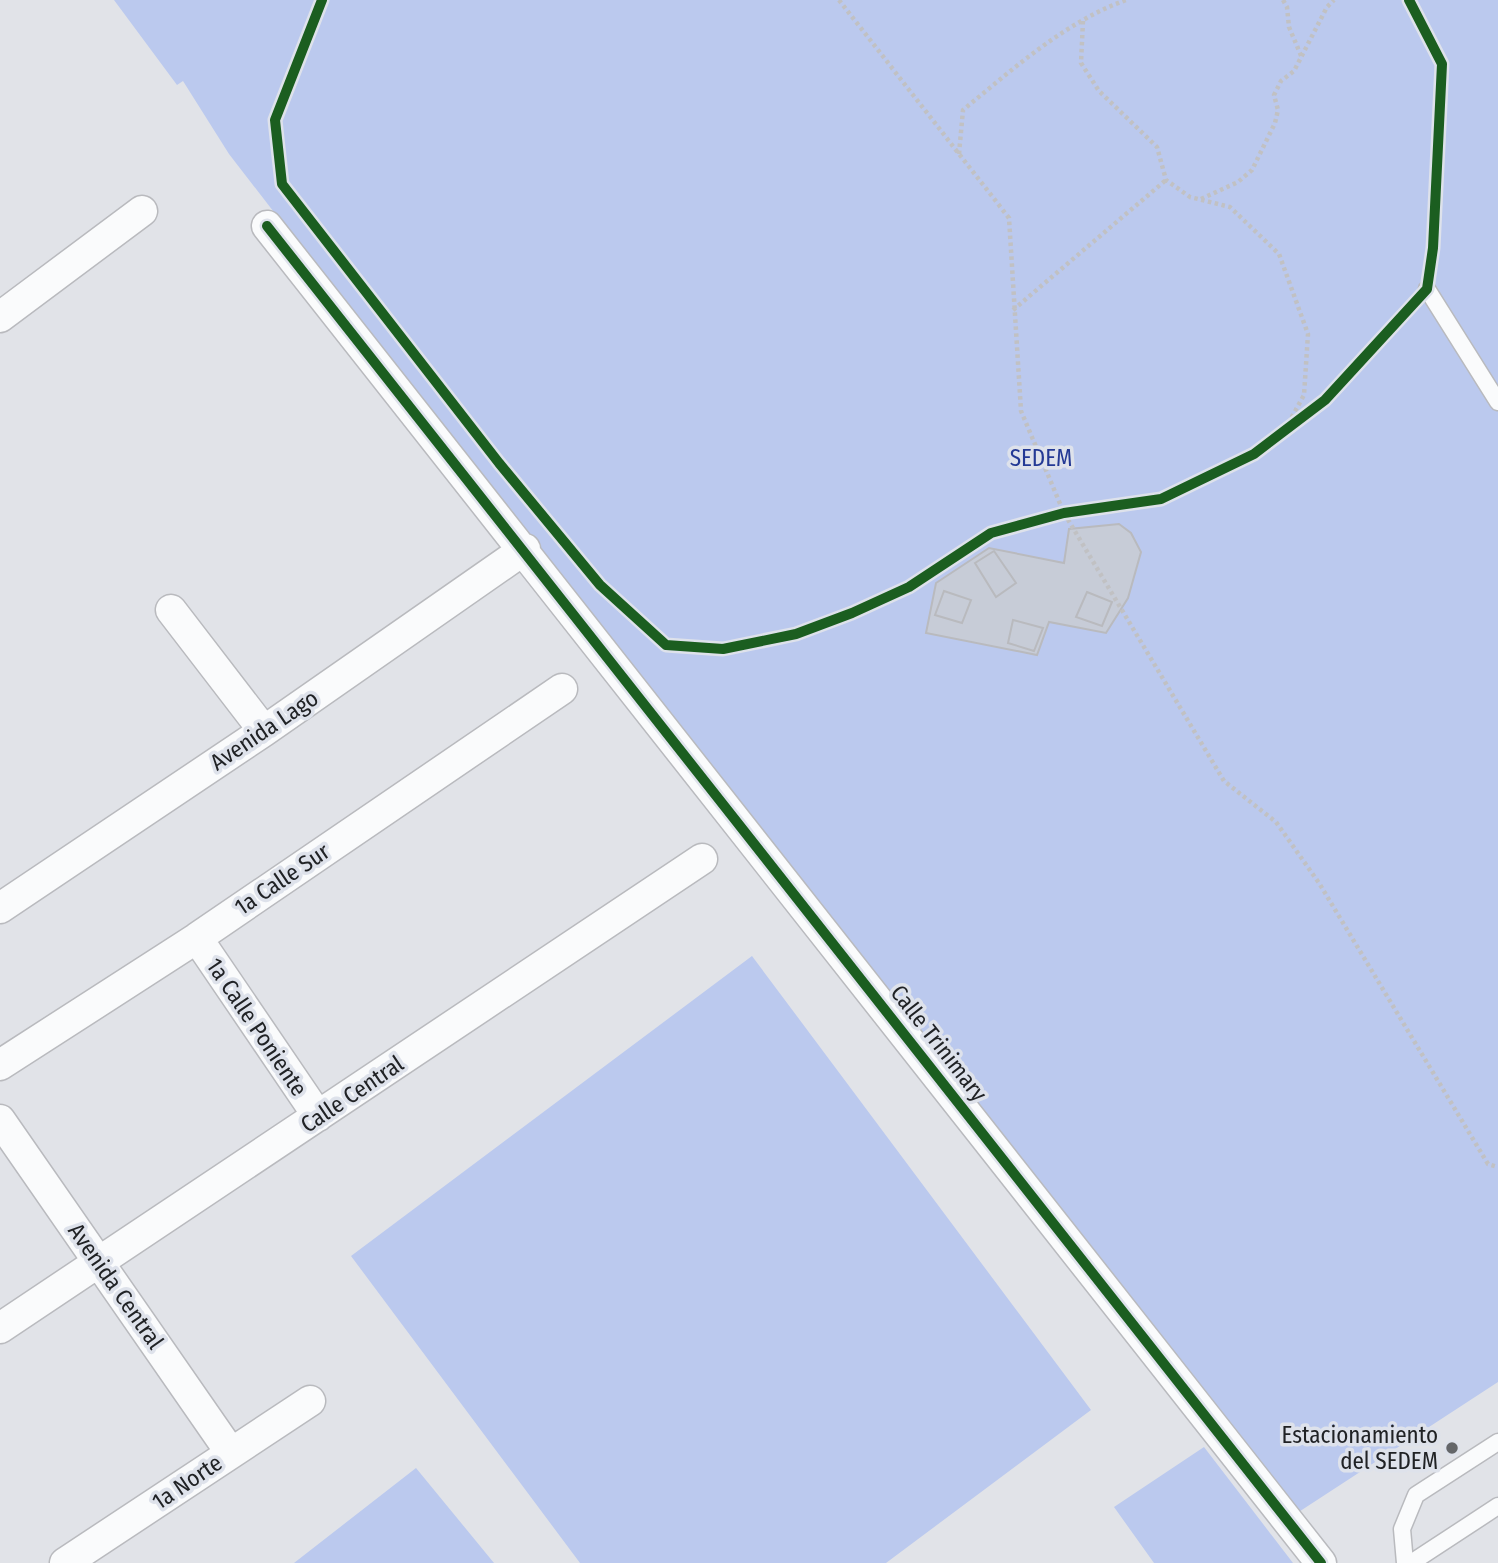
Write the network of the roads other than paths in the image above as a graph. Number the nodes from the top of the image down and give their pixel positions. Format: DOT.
graph roads {
  1 [pos="142,211"];
  2 [pos="268,226"];
  3 [pos="1427,289"];
  4 [pos="0,317"];
  5 [pos="1498,402"];
  6 [pos="525,549"];
  7 [pos="171,610"];
  8 [pos="562,689"];
  9 [pos="264,731"];
  10 [pos="702,859"];
  11 [pos="0,908"];
  12 [pos="197,938"];
  13 [pos="0,1065"];
  14 [pos="318,1116"];
  15 [pos="0,1120"];
  16 [pos="99,1261"];
  17 [pos="0,1328"];
  18 [pos="310,1401"];
  19 [pos="1498,1441"];
  20 [pos="231,1453"];
  21 [pos="1498,1506"];
  22 [pos="65,1563"];
  23 [pos="1321,1563"];
  24 [pos="1405,1563"];
  25 [pos="1411,1563"];
  1 -- 4 [label="street"];
  2 -- 6 [label="street, Calle Trinimary"];
  3 -- 5 [label="lane"];
  6 -- 9 [label="street, Avenida Lago"];
  6 -- 23 [label="street, Calle Trinimary"];
  7 -- 9 [label="street"];
  8 -- 12 [label="street, 1a Calle Sur"];
  9 -- 11 [label="street, Avenida Lago"];
  10 -- 14 [label="street, Calle Central"];
  12 -- 13 [label="street, 1a Calle Sur"];
  12 -- 14 [label="street, 1a Calle Poniente"];
  14 -- 16 [label="street, Calle Central"];
  15 -- 16 [label="street, Avenida Central"];
  16 -- 17 [label="street, Calle Central"];
  16 -- 20 [label="street, Avenida Central"];
  18 -- 20 [label="street, 1a Norte"];
  19 -- 24 [label="lane"];
  20 -- 22 [label="street, 1a Norte"];
  21 -- 25 [label="lane"];
}
